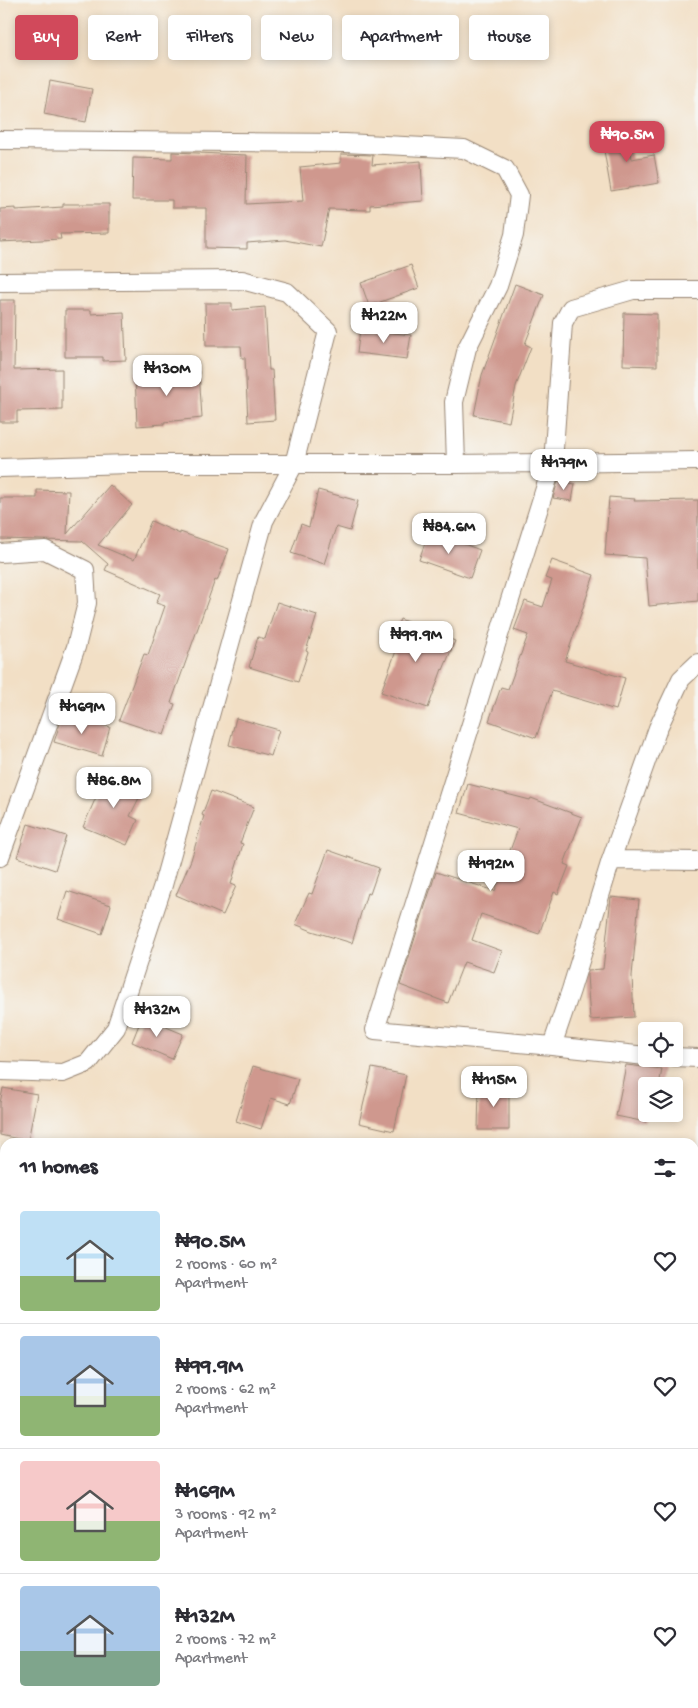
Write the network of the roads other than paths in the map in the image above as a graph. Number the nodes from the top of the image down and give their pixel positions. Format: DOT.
graph roads {
  1 [pos="0,140"];
  2 [pos="0,282"];
  3 [pos="698,290"];
  4 [pos="698,461"];
  5 [pos="553,463"];
  6 [pos="294,464"];
  7 [pos="456,464"];
  8 [pos="0,468"];
  9 [pos="0,553"];
  10 [pos="698,663"];
  11 [pos="0,857"];
  12 [pos="612,860"];
  13 [pos="698,861"];
  14 [pos="552,1046"];
  15 [pos="638,1055"];
  16 [pos="683,1057"];
  17 [pos="698,1058"];
  18 [pos="0,1071"];
  1 -- 7 [label="street"];
  2 -- 6 [label="street"];
  3 -- 5 [label="street"];
  4 -- 5 [label="street"];
  5 -- 7 [label="street"];
  5 -- 14 [label="street"];
  6 -- 7 [label="street"];
  6 -- 8 [label="street"];
  6 -- 18 [label="street"];
  9 -- 11 [label="street"];
  10 -- 12 [label="street"];
  12 -- 13 [label="street"];
  12 -- 14 [label="street"];
  14 -- 15 [label="street"];
  16 -- 17 [label="street"];
}
